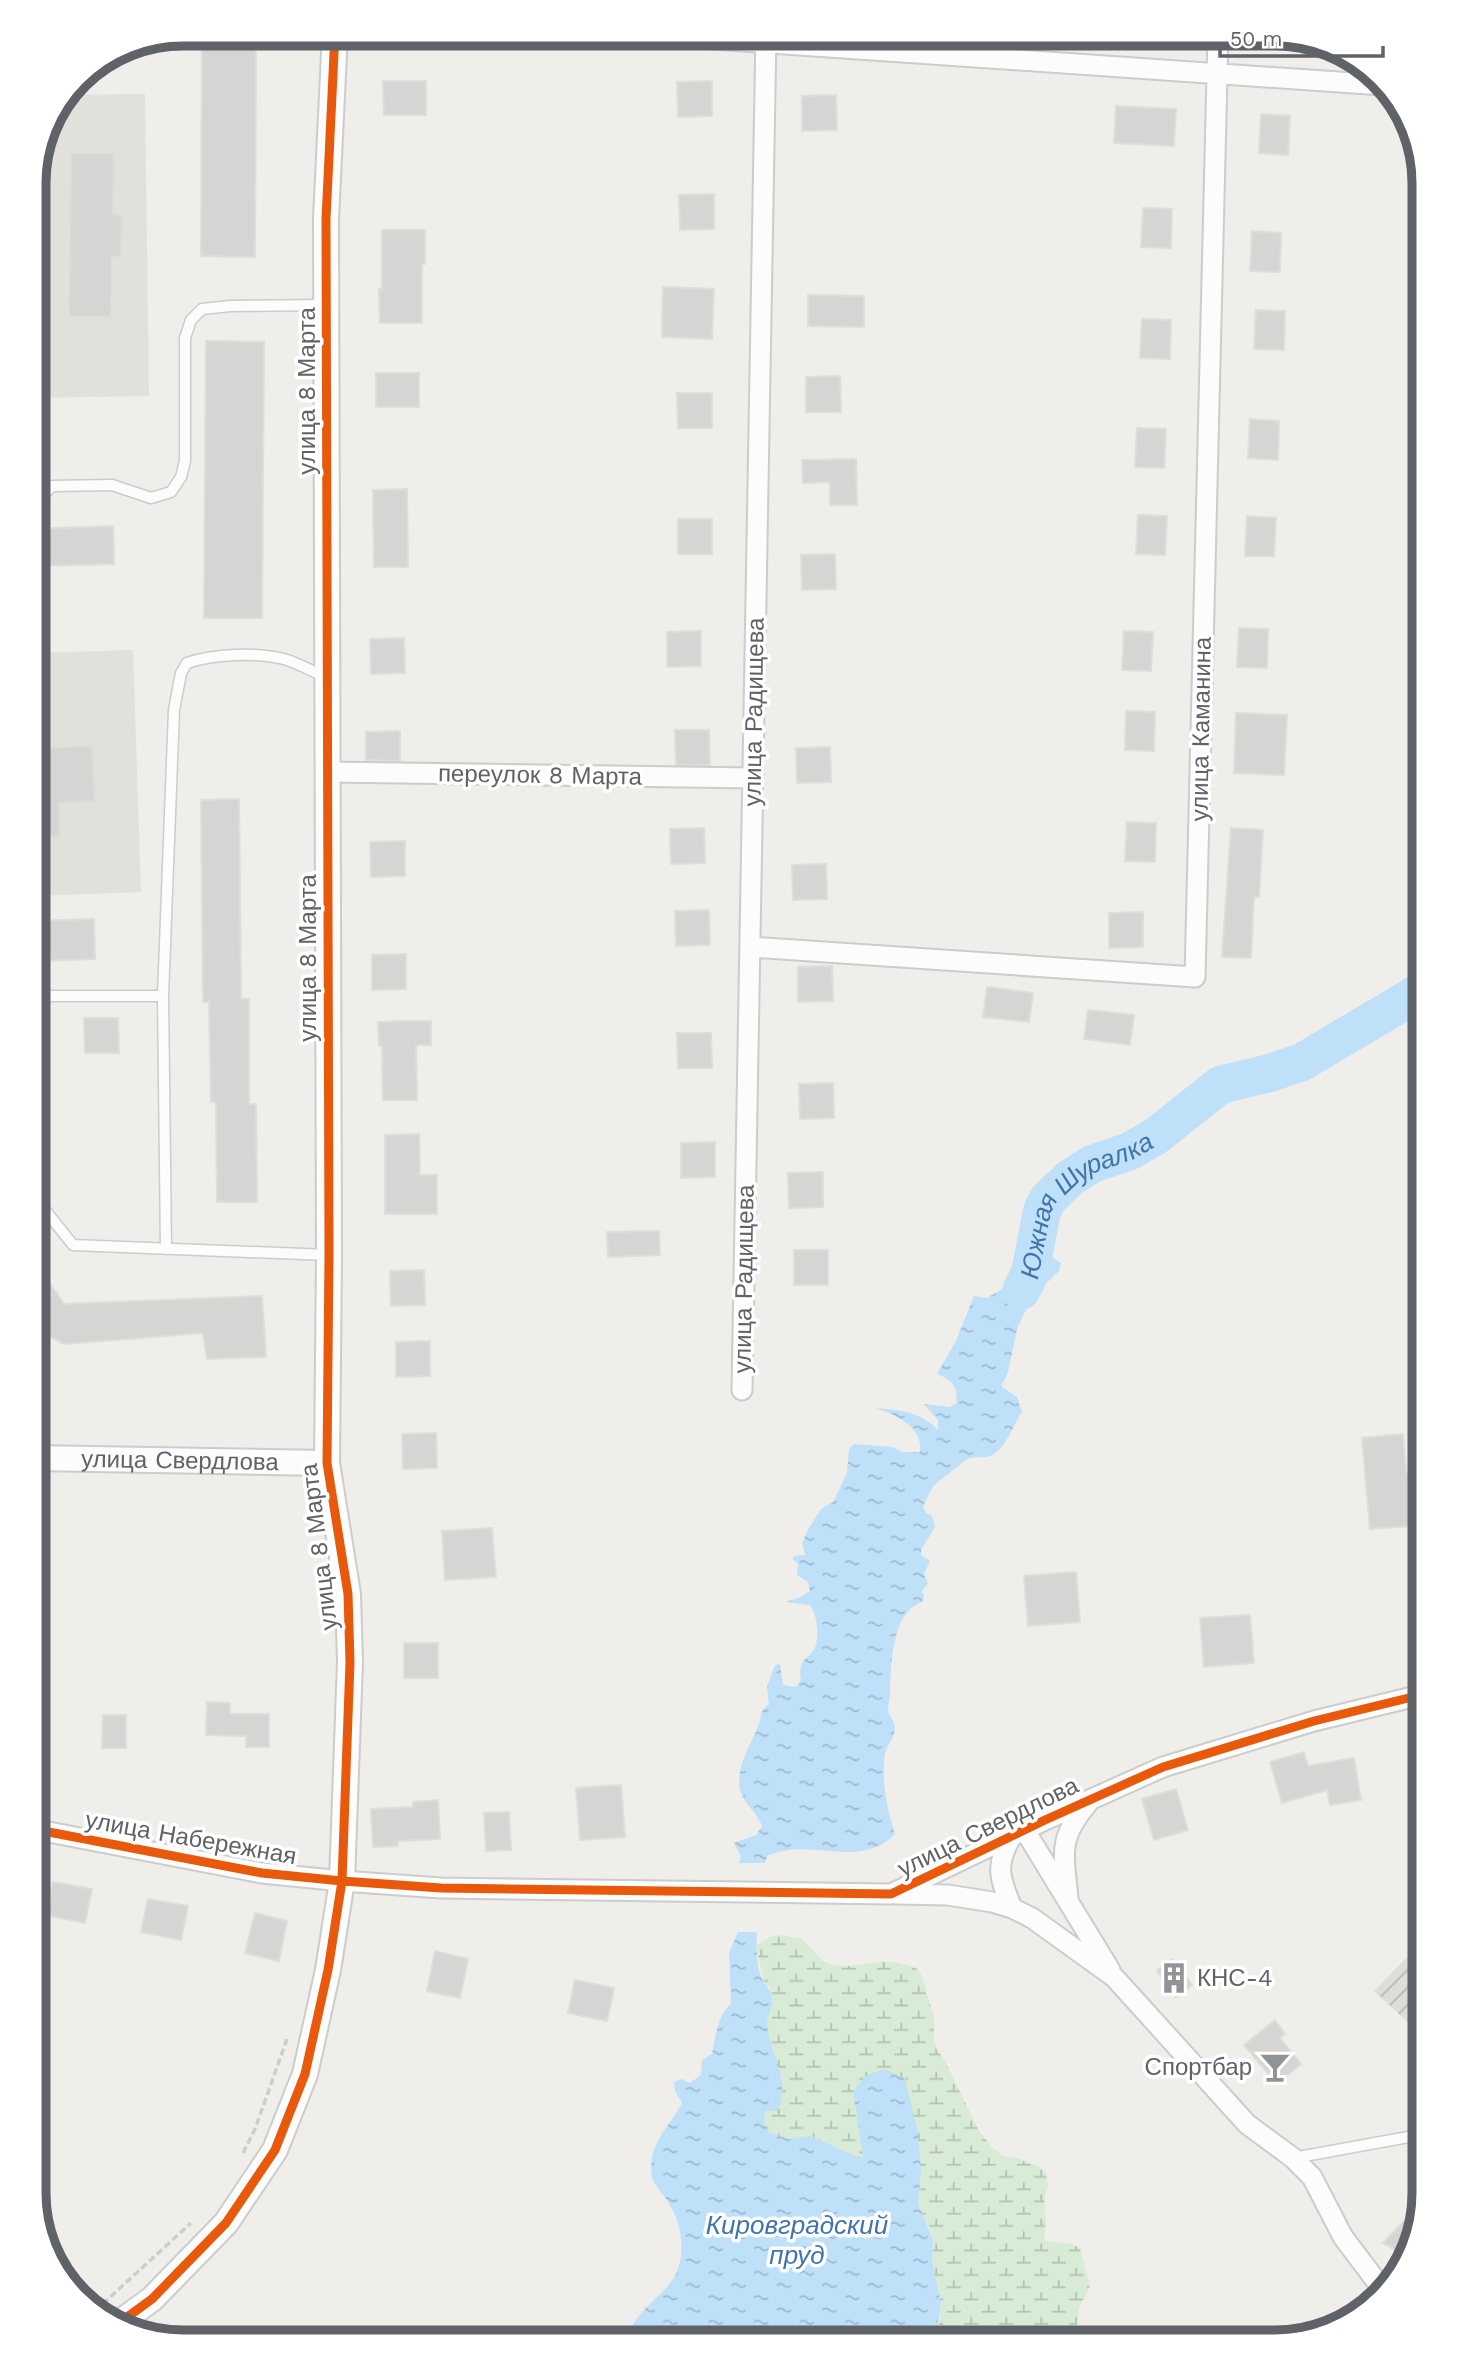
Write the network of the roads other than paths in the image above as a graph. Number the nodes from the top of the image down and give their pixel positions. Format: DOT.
graph roads {
  1 [pos="334,46"];
  2 [pos="766,46"];
  3 [pos="866,46"];
  4 [pos="1217,46"];
  5 [pos="1216,74"];
  6 [pos="1371,84"];
  7 [pos="326,304"];
  8 [pos="46,492"];
  9 [pos="327,677"];
  10 [pos="327,772"];
  11 [pos="753,778"];
  12 [pos="750,947"];
  13 [pos="46,996"];
  14 [pos="163,996"];
  15 [pos="46,1211"];
  16 [pos="166,1249"];
  17 [pos="328,1255"];
  18 [pos="742,1390"];
  19 [pos="46,1458"];
  20 [pos="327,1463"];
  21 [pos="1412,1697"];
  22 [pos="1091,1798"];
  23 [pos="46,1832"];
  24 [pos="1018,1833"];
  25 [pos="342,1881"];
  26 [pos="891,1894"];
  27 [pos="1068,1903"];
  28 [pos="1012,1908"];
  29 [pos="1114,1977"];
  30 [pos="1410,2137"];
  31 [pos="1293,2158"];
  32 [pos="1378,2284"];
  33 [pos="127,2317"];
  1 -- 7 [label="street, улица 8 Марта"];
  2 -- 11 [label="street, улица Радищева"];
  3 -- 5 [label="street"];
  4 -- 5 [label="street, улица Каманина"];
  5 -- 6 [label="street"];
  5 -- 12 [label="street, улица Каманина"];
  7 -- 8 [label="lane"];
  7 -- 9 [label="street, улица 8 Марта"];
  9 -- 10 [label="street, улица 8 Марта"];
  9 -- 14 [label="lane"];
  10 -- 11 [label="street, переулок 8 Марта"];
  10 -- 17 [label="street, улица 8 Марта"];
  11 -- 12 [label="street, улица Радищева"];
  12 -- 18 [label="street, улица Радищева"];
  13 -- 14 [label="lane"];
  14 -- 16 [label="lane"];
  15 -- 16 [label="lane"];
  16 -- 17 [label="lane"];
  17 -- 20 [label="street, улица 8 Марта"];
  19 -- 20 [label="street, улица Свердлова"];
  20 -- 25 [label="street, улица 8 Марта"];
  21 -- 22 [label="street, улица Свердлова"];
  22 -- 24 [label="street, улица Свердлова"];
  22 -- 27 [label="street"];
  23 -- 25 [label="street, улица Набережная"];
  24 -- 26 [label="street, улица Свердлова"];
  24 -- 27 [label="street"];
  24 -- 28 [label="street"];
  25 -- 26 [label="street, улица Свердлова"];
  25 -- 33 [label="street, улица 8 Марта"];
  26 -- 28 [label="street"];
  27 -- 29 [label="street"];
  28 -- 29 [label="street"];
  29 -- 31 [label="street"];
  30 -- 31 [label="lane"];
  31 -- 32 [label="street"];
}
